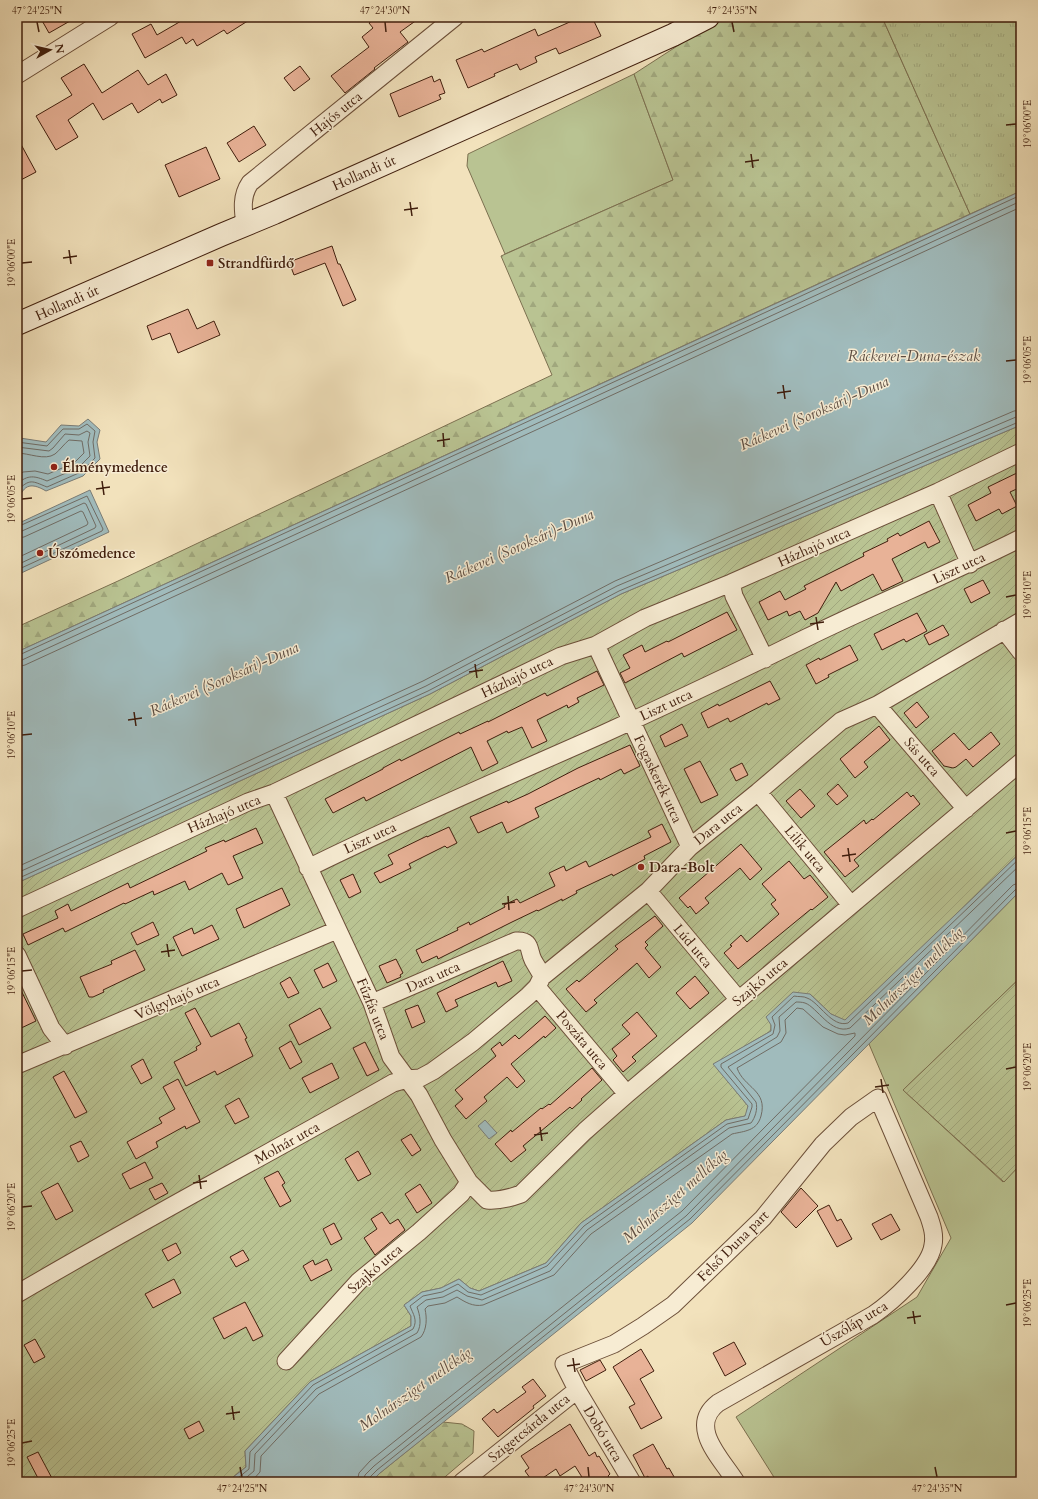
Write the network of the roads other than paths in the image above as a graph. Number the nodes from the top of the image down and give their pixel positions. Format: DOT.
graph roads {
  1 [pos="110,17"];
  2 [pos="455,17"];
  3 [pos="708,17"];
  4 [pos="17,75"];
  5 [pos="245,225"];
  6 [pos="17,324"];
  7 [pos="1021,452"];
  8 [pos="938,492"];
  9 [pos="1021,538"];
  10 [pos="970,564"];
  11 [pos="731,583"];
  12 [pos="1021,621"];
  13 [pos="1004,630"];
  14 [pos="596,645"];
  15 [pos="1021,652"];
  16 [pos="765,659"];
  17 [pos="877,705"];
  18 [pos="632,721"];
  19 [pos="1021,762"];
  20 [pos="758,792"];
  21 [pos="274,793"];
  22 [pos="966,809"];
  23 [pos="690,847"];
  24 [pos="308,868"];
  25 [pos="648,891"];
  26 [pos="851,905"];
  27 [pos="17,909"];
  28 [pos="337,930"];
  29 [pos="17,955"];
  30 [pos="539,982"];
  31 [pos="738,1000"];
  32 [pos="372,1003"];
  33 [pos="65,1046"];
  34 [pos="17,1065"];
  35 [pos="407,1079"];
  36 [pos="627,1094"];
  37 [pos="878,1098"];
  38 [pos="469,1182"];
  39 [pos="500,1199"];
  40 [pos="17,1294"];
  41 [pos="286,1361"];
  42 [pos="564,1364"];
  43 [pos="577,1390"];
  44 [pos="462,1482"];
  45 [pos="632,1482"];
  46 [pos="736,1482"];
  1 -- 4 [label="street"];
  2 -- 5 [label="street, Hajós utca"];
  3 -- 5 [label="street, Hollandi út"];
  5 -- 6 [label="street, Hollandi út"];
  7 -- 8 [label="street, Házhajó utca"];
  8 -- 10 [label="street"];
  8 -- 11 [label="street, Házhajó utca"];
  9 -- 10 [label="street, Liszt utca"];
  10 -- 16 [label="street, Liszt utca"];
  11 -- 14 [label="street, Házhajó utca"];
  11 -- 16 [label="street"];
  12 -- 13 [label="street, Dara utca"];
  13 -- 15 [label="street"];
  13 -- 17 [label="street, Dara utca"];
  14 -- 18 [label="street, Fogaskerék utca"];
  14 -- 21 [label="street, Házhajó utca"];
  16 -- 18 [label="street, Liszt utca"];
  17 -- 20 [label="street, Dara utca"];
  17 -- 22 [label="street, Sás utca"];
  18 -- 23 [label="street, Fogaskerék utca"];
  18 -- 24 [label="street, Liszt utca"];
  19 -- 22 [label="street, Szajkó utca"];
  20 -- 23 [label="street, Dara utca"];
  20 -- 26 [label="street, Lilik utca"];
  21 -- 24 [label="street, Fűzfás utca"];
  21 -- 27 [label="street, Házhajó utca"];
  22 -- 26 [label="street, Szajkó utca"];
  23 -- 25 [label="street, Dara utca"];
  24 -- 28 [label="street, Fűzfás utca"];
  25 -- 30 [label="street, Dara utca"];
  25 -- 31 [label="street, Lúd utca"];
  26 -- 31 [label="street, Szajkó utca"];
  28 -- 32 [label="street, Fűzfás utca"];
  28 -- 33 [label="street, Völgyhajó utca"];
  29 -- 33 [label="street"];
  30 -- 32 [label="street, Dara utca"];
  30 -- 35 [label="street, Molnár utca"];
  30 -- 36 [label="street, Poszáta utca"];
  31 -- 36 [label="street, Szajkó utca"];
  32 -- 35 [label="street, Fűzfás utca"];
  33 -- 34 [label="street, Völgyhajó utca"];
  35 -- 38 [label="street, Fűzfás utca"];
  35 -- 40 [label="street, Molnár utca"];
  36 -- 39 [label="street, Szajkó utca"];
  37 -- 42 [label="street, Felső Duna part"];
  37 -- 46 [label="street, Úszóláp utca"];
  38 -- 39 [label="street, Fűzfás utca"];
  38 -- 41 [label="street, Szajkó utca"];
  42 -- 43 [label="street, Dobó utca"];
  43 -- 44 [label="street, Szigetcsárda utca"];
  43 -- 45 [label="street, Dobó utca"];
}
